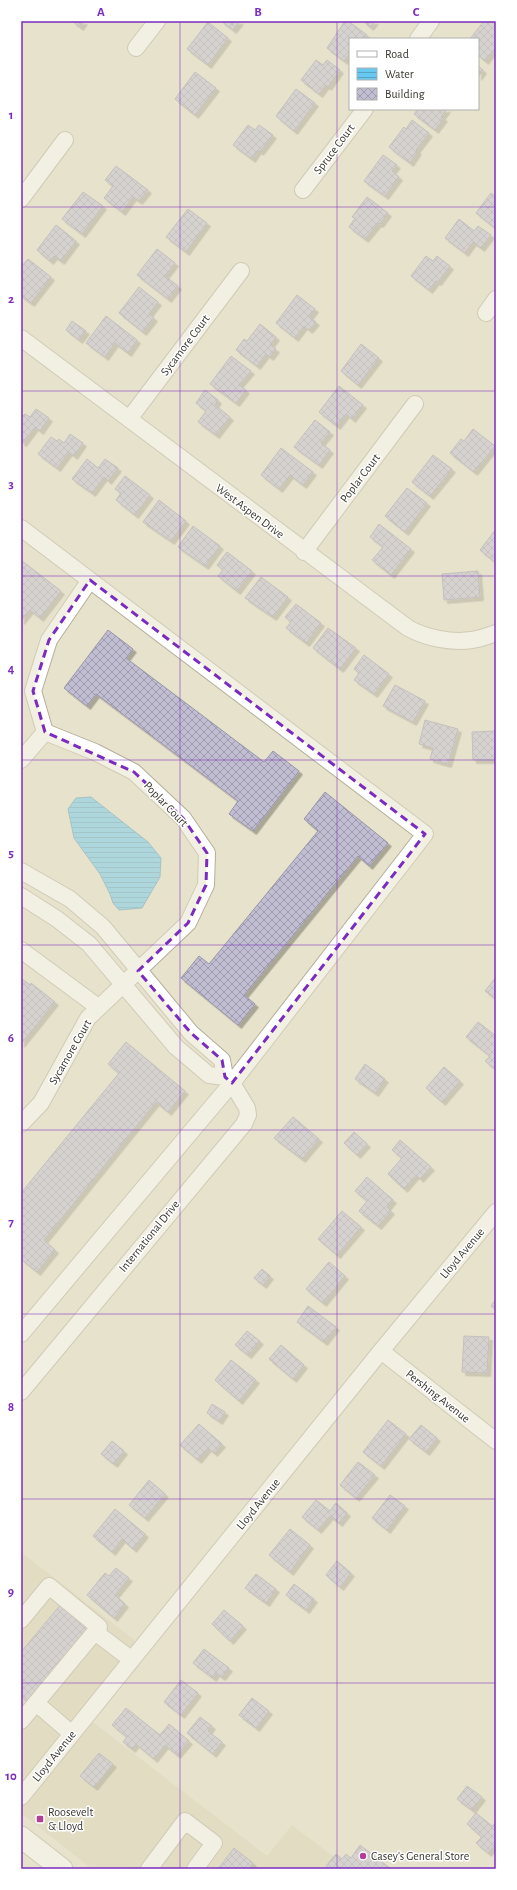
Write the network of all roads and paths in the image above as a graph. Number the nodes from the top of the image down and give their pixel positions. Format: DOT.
graph roads {
  1 [pos="157,21"];
  2 [pos="431,21"];
  3 [pos="419,38"];
  4 [pos="136,48"];
  5 [pos="364,110"];
  6 [pos="65,140"];
  7 [pos="303,190"];
  8 [pos="21,198"];
  9 [pos="241,271"];
  10 [pos="496,299"];
  11 [pos="486,313"];
  12 [pos="21,338"];
  13 [pos="415,404"];
  14 [pos="129,419"];
  15 [pos="21,528"];
  16 [pos="304,552"];
  17 [pos="90,580"];
  18 [pos="496,634"];
  19 [pos="45,732"];
  20 [pos="21,760"];
  21 [pos="21,871"];
  22 [pos="21,896"];
  23 [pos="21,950"];
  24 [pos="138,971"];
  25 [pos="124,985"];
  26 [pos="98,1007"];
  27 [pos="228,1080"];
  28 [pos="21,1124"];
  29 [pos="496,1212"];
  30 [pos="21,1334"];
  31 [pos="381,1351"];
  32 [pos="21,1392"];
  33 [pos="496,1441"];
  34 [pos="21,1620"];
  35 [pos="95,1632"];
  36 [pos="132,1660"];
  37 [pos="26,1711"];
  38 [pos="72,1734"];
  39 [pos="21,1797"];
  40 [pos="21,1837"];
  41 [pos="62,1869"];
  42 [pos="149,1869"];
  43 [pos="195,1869"];
  1 -- 4 [label="street"];
  2 -- 3 [label="street"];
  5 -- 7 [label="street, Spruce Court"];
  6 -- 8 [label="street"];
  9 -- 14 [label="street, Sycamore Court"];
  10 -- 11 [label="street"];
  12 -- 14 [label="street, West Aspen Drive"];
  13 -- 16 [label="street, Poplar Court"];
  14 -- 16 [label="street, West Aspen Drive"];
  15 -- 17 [label="street"];
  16 -- 18 [label="street, West Aspen Drive"];
  17 -- 19 [label="street"];
  17 -- 27 [label="street"];
  19 -- 20 [label="street"];
  19 -- 24 [label="street, Poplar Court"];
  21 -- 24 [label="street, International Drive"];
  22 -- 25 [label="street"];
  23 -- 26 [label="street"];
  24 -- 25 [label="street, Poplar Court"];
  24 -- 27 [label="street, International Drive"];
  25 -- 26 [label="street, Sycamore Court"];
  25 -- 27 [label="street"];
  26 -- 28 [label="street, Sycamore Court"];
  27 -- 30 [label="street"];
  27 -- 32 [label="street, International Drive"];
  29 -- 31 [label="street, Lloyd Avenue"];
  31 -- 33 [label="street, Pershing Avenue"];
  31 -- 36 [label="street, Lloyd Avenue"];
  34 -- 35 [label="street"];
  35 -- 36 [label="street"];
  35 -- 37 [label="street"];
  36 -- 38 [label="street, Lloyd Avenue"];
  37 -- 38 [label="street"];
  38 -- 39 [label="street, Lloyd Avenue"];
  40 -- 41 [label="main road"];
  42 -- 43 [label="street"];
}
